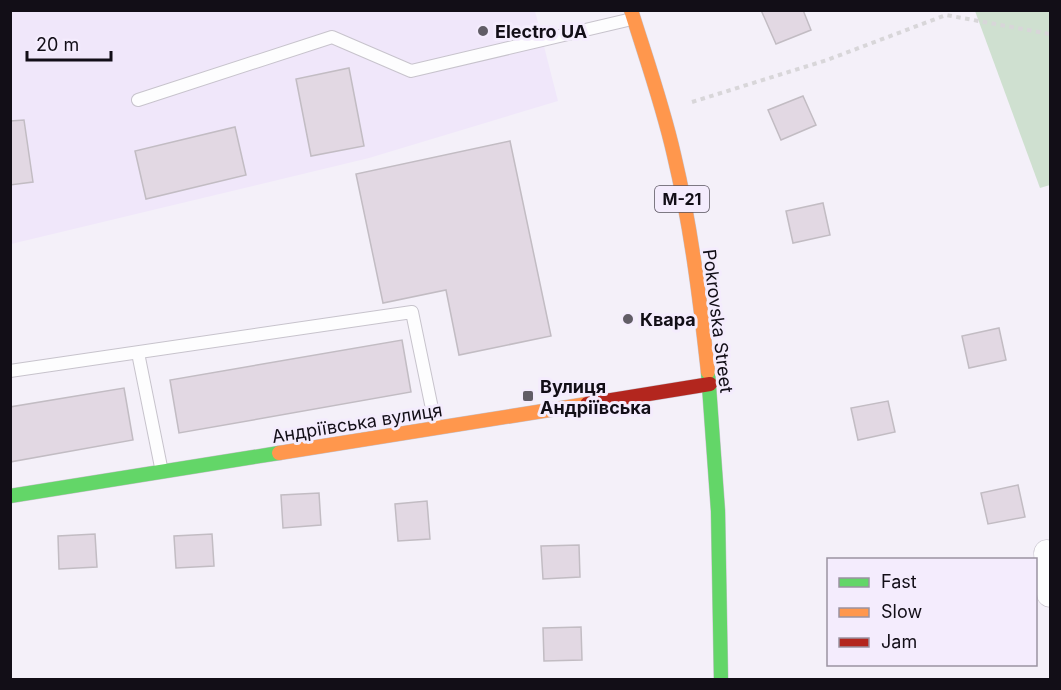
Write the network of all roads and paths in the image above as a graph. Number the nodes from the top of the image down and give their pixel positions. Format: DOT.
graph roads {
  1 [pos="632,14"];
  2 [pos="1050,29"];
  3 [pos="1043,32"];
  4 [pos="1050,34"];
  5 [pos="138,100"];
  6 [pos="662,111"];
  7 [pos="138,352"];
  8 [pos="10,371"];
  9 [pos="710,384"];
  10 [pos="436,429"];
  11 [pos="162,472"];
  12 [pos="10,496"];
  13 [pos="1047,553"];
  14 [pos="1050,594"];
  15 [pos="721,680"];
  1 -- 5 [label="lane"];
  1 -- 6 [label="main road, Pokrovska Street / М-21"];
  2 -- 3 [label="path"];
  3 -- 4 [label="path"];
  3 -- 6 [label="path"];
  6 -- 9 [label="main road, Pokrovska Street / М-21"];
  7 -- 8 [label="lane"];
  7 -- 10 [label="lane"];
  7 -- 11 [label="lane"];
  9 -- 10 [label="main road, Андріївська вулиця"];
  9 -- 15 [label="main road, Pokrovska Street / М-21"];
  10 -- 11 [label="main road, Андріївська вулиця"];
  11 -- 12 [label="main road, Андріївська вулиця"];
  13 -- 14 [label="street"];
}
